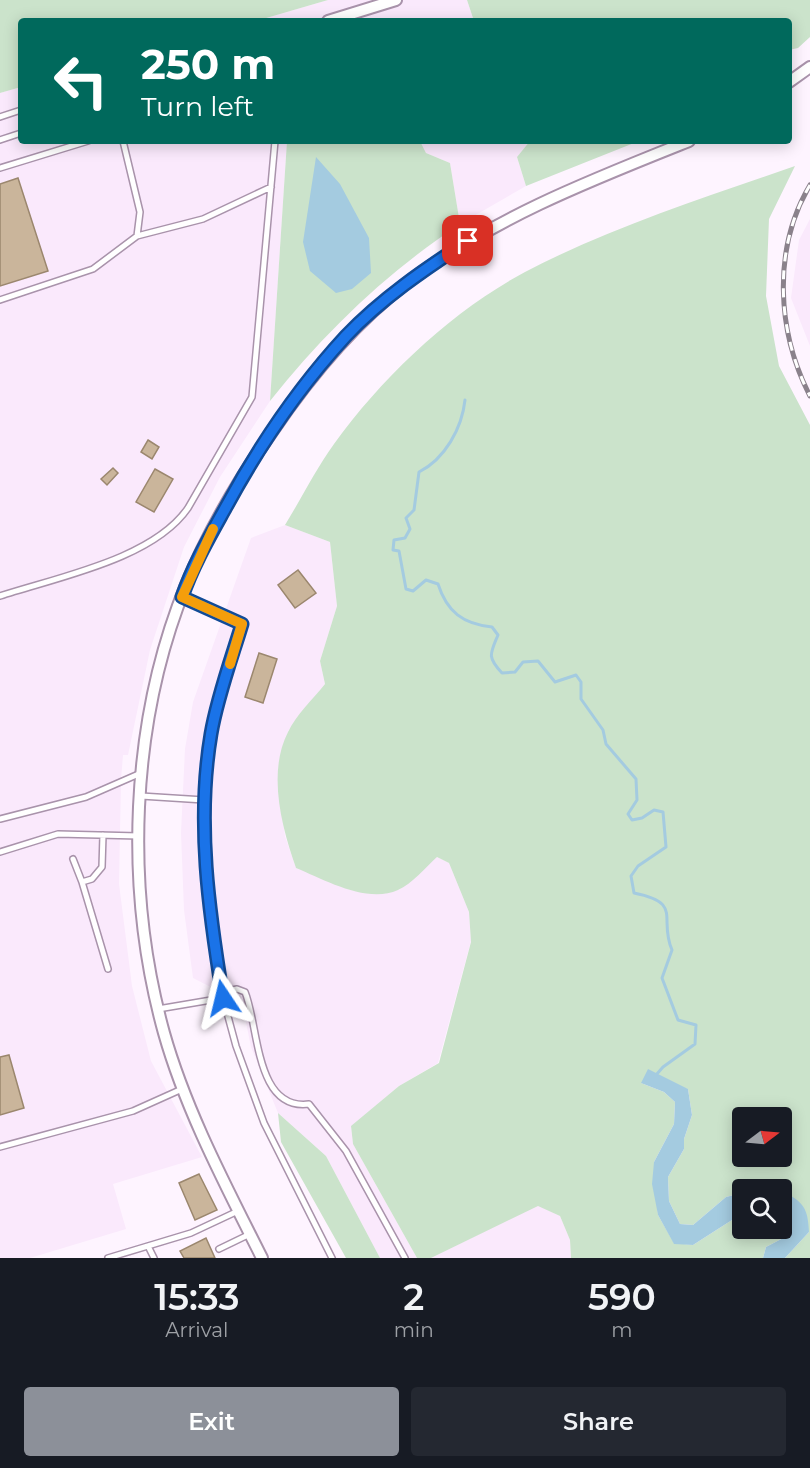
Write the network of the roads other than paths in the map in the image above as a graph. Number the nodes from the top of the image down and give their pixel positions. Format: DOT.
graph roads {
  1 [pos="396,0"];
  2 [pos="338,18"];
  3 [pos="810,67"];
  4 [pos="792,80"];
  5 [pos="18,111"];
  6 [pos="0,117"];
  7 [pos="18,134"];
  8 [pos="0,140"];
  9 [pos="78,144"];
  10 [pos="124,144"];
  11 [pos="275,144"];
  12 [pos="682,144"];
  13 [pos="0,168"];
  14 [pos="272,187"];
  15 [pos="137,236"];
  16 [pos="0,300"];
  17 [pos="0,596"];
  18 [pos="182,597"];
  19 [pos="143,772"];
  20 [pos="141,795"];
  21 [pos="204,800"];
  22 [pos="0,819"];
  23 [pos="103,835"];
  24 [pos="140,836"];
  25 [pos="0,852"];
  26 [pos="73,859"];
  27 [pos="82,882"];
  28 [pos="108,969"];
  29 [pos="222,995"];
  30 [pos="158,1009"];
  31 [pos="183,1088"];
  32 [pos="0,1147"];
  33 [pos="238,1211"];
  34 [pos="250,1234"];
  35 [pos="148,1246"];
  36 [pos="219,1249"];
  37 [pos="108,1258"];
  38 [pos="154,1258"];
  39 [pos="262,1258"];
  40 [pos="332,1258"];
  41 [pos="405,1258"];
  1 -- 2 [label="street"];
  3 -- 4 [label="street"];
  5 -- 6 [label="lane"];
  7 -- 8 [label="lane"];
  9 -- 13 [label="lane"];
  10 -- 15 [label="lane"];
  11 -- 14 [label="lane"];
  12 -- 18 [label="street"];
  14 -- 15 [label="lane"];
  14 -- 17 [label="lane"];
  15 -- 16 [label="lane"];
  18 -- 19 [label="street"];
  18 -- 21 [label="lane"];
  19 -- 20 [label="street"];
  19 -- 22 [label="lane"];
  20 -- 21 [label="lane"];
  20 -- 24 [label="street"];
  21 -- 29 [label="lane"];
  23 -- 24 [label="lane"];
  23 -- 25 [label="lane"];
  23 -- 27 [label="lane"];
  24 -- 30 [label="street"];
  26 -- 27 [label="lane"];
  27 -- 28 [label="lane"];
  29 -- 30 [label="lane"];
  29 -- 40 [label="lane"];
  29 -- 41 [label="lane"];
  30 -- 31 [label="street"];
  31 -- 32 [label="lane"];
  31 -- 33 [label="street"];
  33 -- 34 [label="street"];
  33 -- 35 [label="lane"];
  34 -- 36 [label="lane"];
  34 -- 39 [label="street"];
  35 -- 37 [label="lane"];
  35 -- 38 [label="lane"];
}
